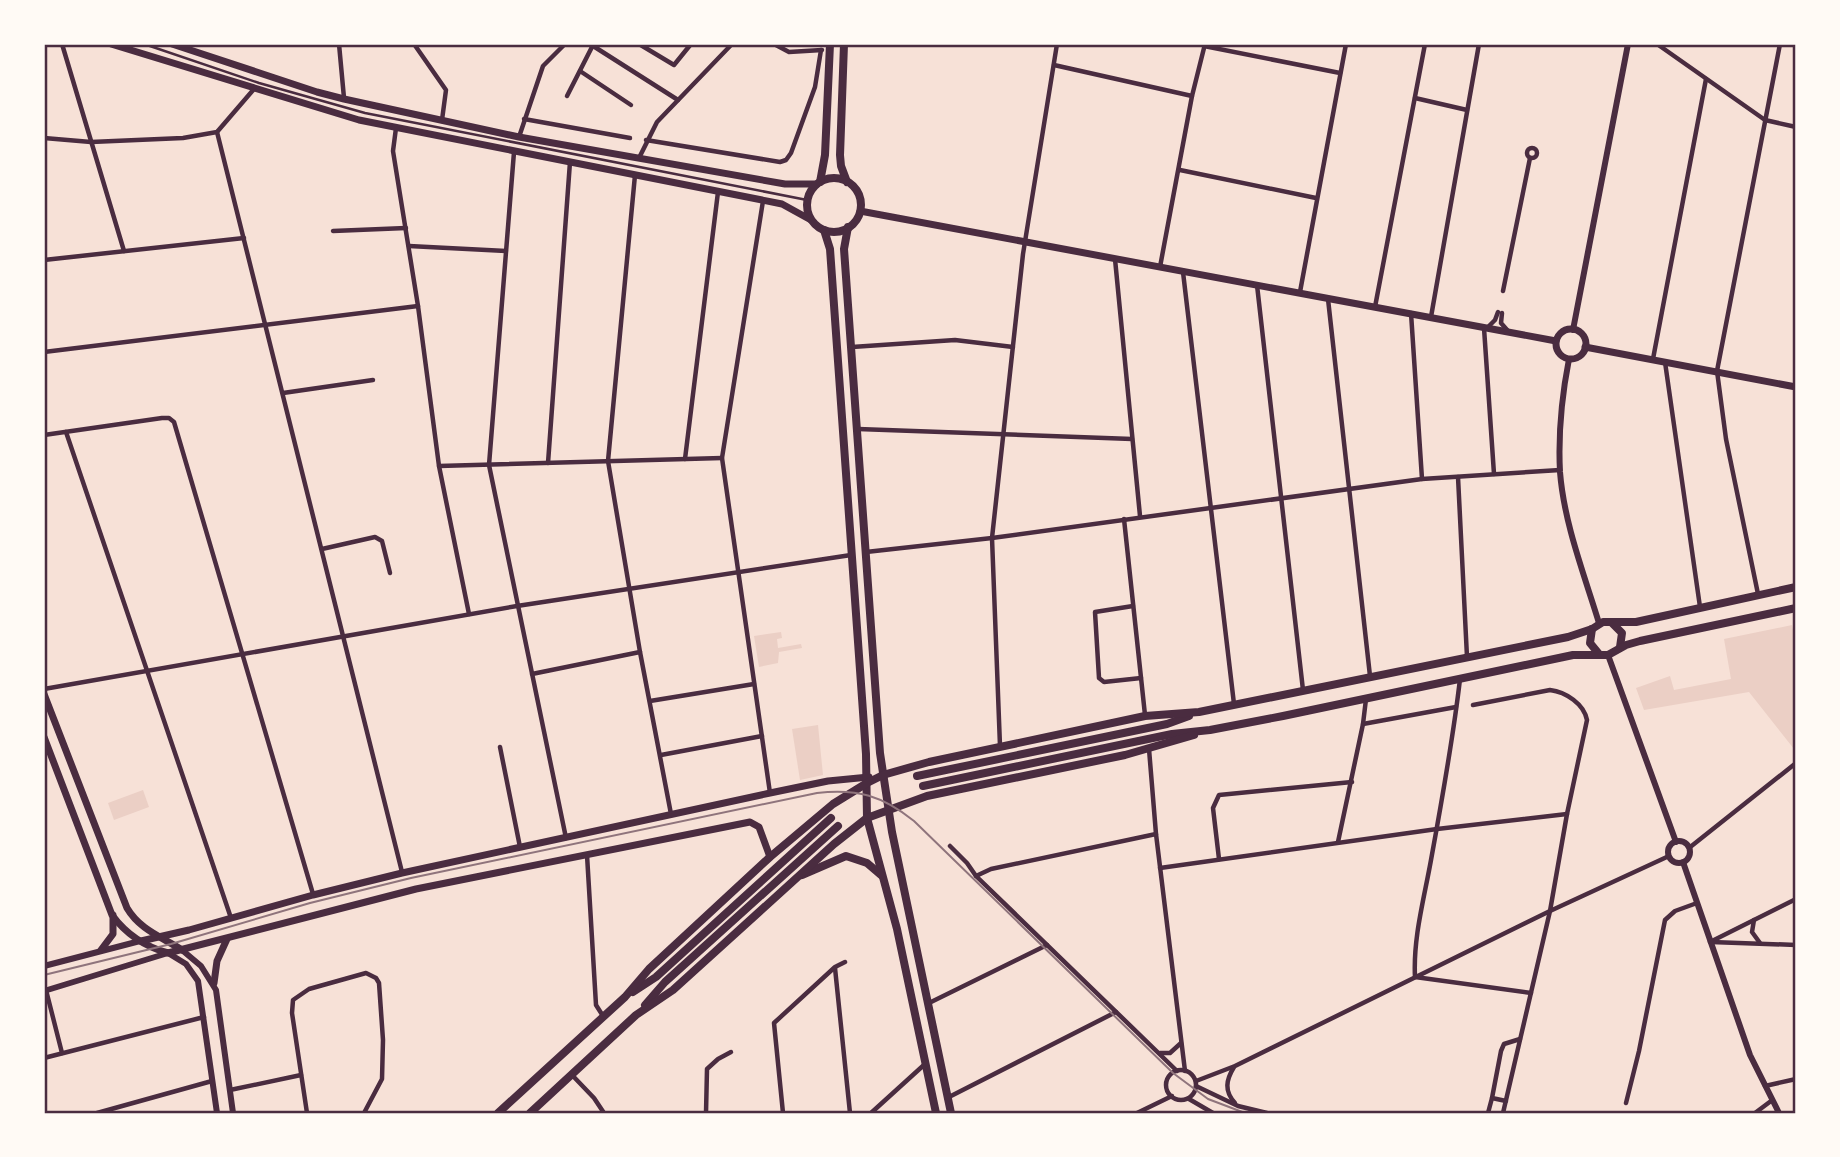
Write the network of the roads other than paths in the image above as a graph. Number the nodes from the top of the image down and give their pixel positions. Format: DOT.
graph roads {
  1 [pos="62,44"];
  2 [pos="111,44"];
  3 [pos="144,44"];
  4 [pos="172,44"];
  5 [pos="339,44"];
  6 [pos="414,44"];
  7 [pos="565,44"];
  8 [pos="639,44"];
  9 [pos="691,44"];
  10 [pos="732,44"];
  11 [pos="774,44"];
  12 [pos="844,44"];
  13 [pos="1057,44"];
  14 [pos="1346,44"];
  15 [pos="1425,44"];
  16 [pos="1479,44"];
  17 [pos="1628,44"];
  18 [pos="1657,44"];
  19 [pos="1780,44"];
  20 [pos="591,45"];
  21 [pos="1204,45"];
  22 [pos="827,48"];
  23 [pos="1054,65"];
  24 [pos="580,71"];
  25 [pos="1340,73"];
  26 [pos="1706,79"];
  27 [pos="254,89"];
  28 [pos="567,96"];
  29 [pos="1192,96"];
  30 [pos="1415,98"];
  31 [pos="344,99"];
  32 [pos="678,100"];
  33 [pos="631,105"];
  34 [pos="1467,110"];
  35 [pos="442,120"];
  36 [pos="524,120"];
  37 [pos="1765,120"];
  38 [pos="1796,127"];
  39 [pos="396,128"];
  40 [pos="218,132"];
  41 [pos="519,136"];
  42 [pos="44,138"];
  43 [pos="631,138"];
  44 [pos="646,140"];
  45 [pos="91,142"];
  46 [pos="514,152"];
  47 [pos="639,158"];
  48 [pos="1530,158"];
  49 [pos="570,162"];
  50 [pos="1180,170"];
  51 [pos="635,175"];
  52 [pos="847,182"];
  53 [pos="818,183"];
  54 [pos="718,192"];
  55 [pos="1316,198"];
  56 [pos="807,200"];
  57 [pos="763,201"];
  58 [pos="860,211"];
  59 [pos="811,220"];
  60 [pos="848,227"];
  61 [pos="406,228"];
  62 [pos="824,230"];
  63 [pos="333,231"];
  64 [pos="244,238"];
  65 [pos="1025,241"];
  66 [pos="409,246"];
  67 [pos="124,251"];
  68 [pos="506,251"];
  69 [pos="1115,258"];
  70 [pos="44,260"];
  71 [pos="1160,267"];
  72 [pos="1183,271"];
  73 [pos="1257,285"];
  74 [pos="1300,292"];
  75 [pos="1505,292"];
  76 [pos="1328,298"];
  77 [pos="418,306"];
  78 [pos="1375,307"];
  79 [pos="1410,313"];
  80 [pos="1431,317"];
  81 [pos="265,325"];
  82 [pos="1485,327"];
  83 [pos="1573,330"];
  84 [pos="1508,332"];
  85 [pos="1556,341"];
  86 [pos="851,347"];
  87 [pos="1013,347"];
  88 [pos="1585,347"];
  89 [pos="44,352"];
  90 [pos="1569,359"];
  91 [pos="1653,359"];
  92 [pos="1665,361"];
  93 [pos="1717,371"];
  94 [pos="373,380"];
  95 [pos="1796,387"];
  96 [pos="283,393"];
  97 [pos="858,429"];
  98 [pos="66,432"];
  99 [pos="44,435"];
  100 [pos="1003,435"];
  101 [pos="1132,439"];
  102 [pos="722,458"];
  103 [pos="685,459"];
  104 [pos="608,461"];
  105 [pos="548,463"];
  106 [pos="489,465"];
  107 [pos="439,466"];
  108 [pos="1560,470"];
  109 [pos="1494,474"];
  110 [pos="1458,477"];
  111 [pos="1422,479"];
  112 [pos="1349,489"];
  113 [pos="1280,499"];
  114 [pos="1211,509"];
  115 [pos="1140,516"];
  116 [pos="1124,519"];
  117 [pos="992,538"];
  118 [pos="322,550"];
  119 [pos="866,552"];
  120 [pos="851,555"];
  121 [pos="737,571"];
  122 [pos="390,573"];
  123 [pos="1796,587"];
  124 [pos="629,590"];
  125 [pos="1758,595"];
  126 [pos="517,606"];
  127 [pos="1133,606"];
  128 [pos="1700,607"];
  129 [pos="1796,608"];
  130 [pos="470,615"];
  131 [pos="1612,623"];
  132 [pos="1595,626"];
  133 [pos="344,637"];
  134 [pos="1620,647"];
  135 [pos="640,652"];
  136 [pos="242,654"];
  137 [pos="1604,654"];
  138 [pos="1467,658"];
  139 [pos="146,670"];
  140 [pos="532,674"];
  141 [pos="1370,677"];
  142 [pos="1141,678"];
  143 [pos="1460,679"];
  144 [pos="754,684"];
  145 [pos="44,689"];
  146 [pos="1303,691"];
  147 [pos="44,694"];
  148 [pos="1366,699"];
  149 [pos="650,701"];
  150 [pos="1235,705"];
  151 [pos="1473,705"];
  152 [pos="1456,707"];
  153 [pos="1199,712"];
  154 [pos="1145,716"];
  155 [pos="1363,724"];
  156 [pos="1210,730"];
  157 [pos="762,736"];
  158 [pos="44,737"];
  159 [pos="500,747"];
  160 [pos="1000,747"];
  161 [pos="1149,750"];
  162 [pos="661,755"];
  163 [pos="1796,764"];
  164 [pos="883,775"];
  165 [pos="917,776"];
  166 [pos="867,780"];
  167 [pos="1352,782"];
  168 [pos="923,786"];
  169 [pos="770,793"];
  170 [pos="888,809"];
  171 [pos="671,814"];
  172 [pos="1567,814"];
  173 [pos="831,818"];
  174 [pos="867,818"];
  175 [pos="838,825"];
  176 [pos="1437,829"];
  177 [pos="1156,834"];
  178 [pos="566,838"];
  179 [pos="1338,842"];
  180 [pos="1676,842"];
  181 [pos="950,846"];
  182 [pos="520,848"];
  183 [pos="1689,848"];
  184 [pos="587,855"];
  185 [pos="1669,856"];
  186 [pos="770,857"];
  187 [pos="1219,859"];
  188 [pos="1683,862"];
  189 [pos="1160,868"];
  190 [pos="402,873"];
  191 [pos="882,876"];
  192 [pos="976,876"];
  193 [pos="793,880"];
  194 [pos="313,895"];
  195 [pos="1796,899"];
  196 [pos="1697,904"];
  197 [pos="1550,911"];
  198 [pos="112,915"];
  199 [pos="231,918"];
  200 [pos="1754,920"];
  201 [pos="159,937"];
  202 [pos="227,939"];
  203 [pos="140,941"];
  204 [pos="1710,942"];
  205 [pos="1761,943"];
  206 [pos="1047,945"];
  207 [pos="1796,945"];
  208 [pos="101,950"];
  209 [pos="182,950"];
  210 [pos="167,953"];
  211 [pos="845,962"];
  212 [pos="44,966"];
  213 [pos="835,967"];
  214 [pos="1415,977"];
  215 [pos="214,983"];
  216 [pos="45,991"];
  217 [pos="1531,993"];
  218 [pos="625,997"];
  219 [pos="929,1003"];
  220 [pos="1116,1012"];
  221 [pos="636,1015"];
  222 [pos="604,1016"];
  223 [pos="204,1017"];
  224 [pos="1520,1039"];
  225 [pos="1182,1042"];
  226 [pos="731,1052"];
  227 [pos="62,1053"];
  228 [pos="1159,1053"];
  229 [pos="44,1058"];
  230 [pos="925,1063"];
  231 [pos="1235,1066"];
  232 [pos="1177,1071"];
  233 [pos="1185,1071"];
  234 [pos="301,1075"];
  235 [pos="572,1075"];
  236 [pos="1796,1079"];
  237 [pos="212,1081"];
  238 [pos="1196,1084"];
  239 [pos="1764,1086"];
  240 [pos="230,1090"];
  241 [pos="1172,1096"];
  242 [pos="948,1097"];
  243 [pos="1492,1098"];
  244 [pos="1188,1099"];
  245 [pos="1506,1101"];
  246 [pos="1771,1101"];
  247 [pos="1626,1103"];
  248 [pos="878,1106"];
  249 [pos="1238,1107"];
  250 [pos="97,1113"];
  251 [pos="217,1113"];
  252 [pos="233,1113"];
  253 [pos="307,1113"];
  254 [pos="364,1113"];
  255 [pos="498,1113"];
  256 [pos="530,1113"];
  257 [pos="604,1113"];
  258 [pos="706,1113"];
  259 [pos="783,1113"];
  260 [pos="850,1113"];
  261 [pos="871,1113"];
  262 [pos="877,1113"];
  263 [pos="936,1113"];
  264 [pos="951,1113"];
  265 [pos="1137,1113"];
  266 [pos="1213,1113"];
  267 [pos="1267,1113"];
  268 [pos="1488,1113"];
  269 [pos="1503,1113"];
  270 [pos="1755,1113"];
  271 [pos="1779,1113"];
  1 -- 45 [label="street"];
  2 -- 27 [label="main road"];
  3 -- 56 [label="lane"];
  4 -- 31 [label="main road"];
  5 -- 31 [label="street"];
  6 -- 35 [label="street"];
  7 -- 36 [label="street"];
  8 -- 9 [label="street"];
  10 -- 32 [label="street"];
  11 -- 22 [label="street"];
  12 -- 52 [label="main road"];
  13 -- 23 [label="street"];
  14 -- 25 [label="street"];
  15 -- 30 [label="street"];
  16 -- 34 [label="street"];
  17 -- 83 [label="street"];
  18 -- 26 [label="street"];
  19 -- 37 [label="street"];
  20 -- 24 [label="street"];
  20 -- 32 [label="street"];
  21 -- 25 [label="street"];
  21 -- 29 [label="street"];
  22 -- 44 [label="street"];
  22 -- 53 [label="main road"];
  23 -- 29 [label="street"];
  23 -- 65 [label="street"];
  24 -- 28 [label="street"];
  24 -- 33 [label="street"];
  25 -- 55 [label="street"];
  26 -- 37 [label="street"];
  26 -- 91 [label="street"];
  27 -- 39 [label="main road"];
  27 -- 40 [label="street"];
  29 -- 50 [label="street"];
  30 -- 34 [label="street"];
  30 -- 78 [label="street"];
  31 -- 35 [label="main road"];
  32 -- 44 [label="street"];
  34 -- 80 [label="street"];
  35 -- 41 [label="main road"];
  36 -- 41 [label="street"];
  36 -- 43 [label="street"];
  37 -- 38 [label="street"];
  37 -- 93 [label="street"];
  39 -- 46 [label="main road"];
  39 -- 61 [label="street"];
  40 -- 45 [label="street"];
  40 -- 64 [label="street"];
  41 -- 47 [label="main road"];
  42 -- 45 [label="street"];
  44 -- 47 [label="street"];
  45 -- 67 [label="street"];
  46 -- 49 [label="main road"];
  46 -- 68 [label="street"];
  47 -- 53 [label="main road"];
  48 -- 75 [label="street"];
  49 -- 51 [label="main road"];
  49 -- 105 [label="street"];
  50 -- 55 [label="street"];
  50 -- 71 [label="street"];
  51 -- 54 [label="main road"];
  51 -- 104 [label="street"];
  52 -- 53 [label="main road"];
  52 -- 58 [label="main road"];
  53 -- 56 [label="main road"];
  54 -- 57 [label="main road"];
  54 -- 103 [label="street"];
  55 -- 74 [label="street"];
  56 -- 59 [label="main road"];
  57 -- 59 [label="main road"];
  57 -- 102 [label="street"];
  58 -- 60 [label="main road"];
  58 -- 65 [label="main road"];
  59 -- 62 [label="main road"];
  60 -- 62 [label="main road"];
  60 -- 86 [label="main road"];
  61 -- 63 [label="street"];
  61 -- 66 [label="street"];
  62 -- 120 [label="main road"];
  64 -- 67 [label="street"];
  64 -- 81 [label="street"];
  65 -- 69 [label="main road"];
  65 -- 87 [label="street"];
  66 -- 68 [label="street"];
  66 -- 77 [label="street"];
  67 -- 70 [label="street"];
  68 -- 106 [label="street"];
  69 -- 71 [label="main road"];
  69 -- 101 [label="street"];
  71 -- 72 [label="main road"];
  72 -- 73 [label="main road"];
  72 -- 114 [label="street"];
  73 -- 74 [label="main road"];
  73 -- 113 [label="street"];
  74 -- 76 [label="main road"];
  76 -- 78 [label="main road"];
  76 -- 112 [label="street"];
  77 -- 81 [label="street"];
  77 -- 107 [label="street"];
  78 -- 79 [label="main road"];
  79 -- 80 [label="main road"];
  79 -- 111 [label="street"];
  80 -- 82 [label="main road"];
  81 -- 89 [label="street"];
  81 -- 96 [label="street"];
  82 -- 84 [label="main road"];
  82 -- 84 [label="street"];
  82 -- 109 [label="street"];
  83 -- 85 [label="main road"];
  83 -- 88 [label="main road"];
  84 -- 85 [label="main road"];
  85 -- 90 [label="main road"];
  86 -- 87 [label="street"];
  86 -- 97 [label="main road"];
  87 -- 100 [label="street"];
  88 -- 90 [label="main road"];
  88 -- 91 [label="main road"];
  90 -- 108 [label="street"];
  91 -- 92 [label="main road"];
  92 -- 93 [label="main road"];
  92 -- 128 [label="street"];
  93 -- 95 [label="main road"];
  93 -- 125 [label="street"];
  94 -- 96 [label="street"];
  96 -- 118 [label="street"];
  97 -- 100 [label="street"];
  97 -- 119 [label="main road"];
  98 -- 99 [label="street"];
  98 -- 136 [label="street"];
  98 -- 139 [label="street"];
  100 -- 101 [label="street"];
  100 -- 117 [label="street"];
  101 -- 115 [label="street"];
  102 -- 103 [label="street"];
  102 -- 121 [label="street"];
  103 -- 104 [label="street"];
  104 -- 105 [label="street"];
  104 -- 124 [label="street"];
  105 -- 106 [label="street"];
  106 -- 107 [label="street"];
  106 -- 126 [label="street"];
  107 -- 130 [label="street"];
  108 -- 109 [label="street"];
  108 -- 132 [label="street"];
  109 -- 110 [label="street"];
  110 -- 111 [label="street"];
  110 -- 138 [label="street"];
  111 -- 112 [label="street"];
  112 -- 113 [label="street"];
  112 -- 141 [label="street"];
  113 -- 114 [label="street"];
  113 -- 146 [label="street"];
  114 -- 115 [label="street"];
  114 -- 150 [label="street"];
  115 -- 116 [label="street"];
  116 -- 117 [label="street"];
  116 -- 127 [label="street"];
  117 -- 119 [label="street"];
  117 -- 160 [label="street"];
  118 -- 122 [label="street"];
  118 -- 133 [label="street"];
  119 -- 164 [label="main road"];
  120 -- 121 [label="street"];
  120 -- 166 [label="main road"];
  121 -- 124 [label="street"];
  121 -- 144 [label="street"];
  123 -- 125 [label="main road"];
  124 -- 126 [label="street"];
  124 -- 135 [label="street"];
  125 -- 128 [label="main road"];
  126 -- 130 [label="street"];
  126 -- 140 [label="street"];
  127 -- 142 [label="street"];
  127 -- 142 [label="street"];
  128 -- 131 [label="main road"];
  129 -- 134 [label="main road"];
  130 -- 133 [label="street"];
  131 -- 132 [label="main road"];
  131 -- 134 [label="main road"];
  132 -- 137 [label="main road"];
  132 -- 138 [label="main road"];
  133 -- 136 [label="street"];
  133 -- 190 [label="street"];
  134 -- 137 [label="main road"];
  135 -- 140 [label="street"];
  135 -- 149 [label="street"];
  136 -- 139 [label="street"];
  136 -- 194 [label="street"];
  137 -- 143 [label="main road"];
  137 -- 180 [label="street"];
  138 -- 141 [label="main road"];
  139 -- 145 [label="street"];
  139 -- 199 [label="street"];
  140 -- 178 [label="street"];
  141 -- 146 [label="main road"];
  142 -- 154 [label="street"];
  143 -- 148 [label="main road"];
  143 -- 152 [label="street"];
  144 -- 149 [label="street"];
  144 -- 157 [label="street"];
  146 -- 150 [label="main road"];
  147 -- 201 [label="main road"];
  148 -- 155 [label="street"];
  148 -- 156 [label="main road"];
  149 -- 162 [label="street"];
  150 -- 153 [label="main road"];
  151 -- 172 [label="street"];
  152 -- 155 [label="street"];
  152 -- 176 [label="street"];
  153 -- 154 [label="main road"];
  153 -- 165 [label="main road"];
  154 -- 160 [label="main road"];
  155 -- 167 [label="street"];
  156 -- 161 [label="main road"];
  156 -- 168 [label="main road"];
  157 -- 162 [label="street"];
  157 -- 169 [label="street"];
  158 -- 198 [label="main road"];
  159 -- 182 [label="street"];
  160 -- 164 [label="main road"];
  161 -- 170 [label="main road"];
  161 -- 177 [label="street"];
  162 -- 171 [label="street"];
  163 -- 183 [label="street"];
  164 -- 166 [label="main road"];
  164 -- 170 [label="main road"];
  166 -- 169 [label="main road"];
  166 -- 174 [label="main road"];
  166 -- 186 [label="main road"];
  167 -- 179 [label="street"];
  167 -- 187 [label="street"];
  169 -- 171 [label="main road"];
  170 -- 174 [label="main road"];
  170 -- 219 [label="main road"];
  171 -- 178 [label="main road"];
  172 -- 176 [label="street"];
  172 -- 197 [label="street"];
  173 -- 218 [label="main road"];
  174 -- 191 [label="main road"];
  174 -- 193 [label="main road"];
  175 -- 221 [label="main road"];
  176 -- 179 [label="street"];
  176 -- 214 [label="street"];
  177 -- 189 [label="street"];
  177 -- 192 [label="street"];
  178 -- 182 [label="main road"];
  179 -- 187 [label="street"];
  180 -- 183 [label="street"];
  180 -- 185 [label="street"];
  181 -- 192 [label="street"];
  182 -- 190 [label="main road"];
  183 -- 188 [label="street"];
  184 -- 186 [label="main road"];
  184 -- 202 [label="main road"];
  184 -- 222 [label="street"];
  185 -- 188 [label="street"];
  185 -- 197 [label="street"];
  186 -- 218 [label="main road"];
  187 -- 189 [label="street"];
  188 -- 196 [label="street"];
  189 -- 225 [label="street"];
  190 -- 194 [label="main road"];
  191 -- 193 [label="main road"];
  191 -- 230 [label="main road"];
  192 -- 206 [label="street"];
  193 -- 221 [label="main road"];
  194 -- 199 [label="main road"];
  195 -- 200 [label="street"];
  196 -- 204 [label="street"];
  196 -- 247 [label="street"];
  197 -- 214 [label="street"];
  197 -- 217 [label="street"];
  198 -- 203 [label="main road"];
  198 -- 208 [label="main road"];
  199 -- 201 [label="main road"];
  200 -- 204 [label="street"];
  200 -- 205 [label="street"];
  201 -- 203 [label="main road"];
  201 -- 209 [label="main road"];
  202 -- 209 [label="main road"];
  202 -- 215 [label="main road"];
  203 -- 208 [label="street"];
  203 -- 210 [label="main road"];
  204 -- 205 [label="street"];
  204 -- 239 [label="street"];
  205 -- 207 [label="street"];
  206 -- 219 [label="street"];
  206 -- 220 [label="street"];
  208 -- 212 [label="street"];
  209 -- 210 [label="main road"];
  209 -- 215 [label="street"];
  210 -- 216 [label="street"];
  210 -- 223 [label="street"];
  211 -- 213 [label="street"];
  213 -- 259 [label="street"];
  213 -- 260 [label="street"];
  214 -- 217 [label="street"];
  214 -- 231 [label="street"];
  215 -- 240 [label="street"];
  216 -- 227 [label="street"];
  217 -- 224 [label="street"];
  218 -- 222 [label="main road"];
  219 -- 242 [label="main road"];
  220 -- 228 [label="street"];
  220 -- 242 [label="street"];
  221 -- 235 [label="main road"];
  222 -- 255 [label="main road"];
  223 -- 227 [label="street"];
  223 -- 237 [label="street"];
  224 -- 243 [label="street"];
  224 -- 245 [label="street"];
  225 -- 228 [label="street"];
  225 -- 233 [label="street"];
  226 -- 258 [label="street"];
  227 -- 229 [label="street"];
  228 -- 232 [label="street"];
  230 -- 248 [label="street"];
  230 -- 263 [label="main road"];
  231 -- 238 [label="street"];
  231 -- 249 [label="street"];
  232 -- 233 [label="street"];
  232 -- 241 [label="street"];
  233 -- 238 [label="street"];
  234 -- 240 [label="street"];
  234 -- 253 [label="street"];
  234 -- 254 [label="street"];
  235 -- 256 [label="main road"];
  235 -- 257 [label="street"];
  236 -- 239 [label="street"];
  237 -- 250 [label="street"];
  237 -- 251 [label="street"];
  238 -- 244 [label="street"];
  238 -- 249 [label="street"];
  239 -- 246 [label="street"];
  240 -- 252 [label="street"];
  241 -- 244 [label="street"];
  241 -- 265 [label="street"];
  242 -- 264 [label="main road"];
  243 -- 245 [label="street"];
  243 -- 268 [label="street"];
  244 -- 266 [label="street"];
  245 -- 269 [label="street"];
  246 -- 270 [label="street"];
  246 -- 271 [label="street"];
  248 -- 261 [label="street"];
  248 -- 262 [label="street"];
  249 -- 267 [label="street"];
}
